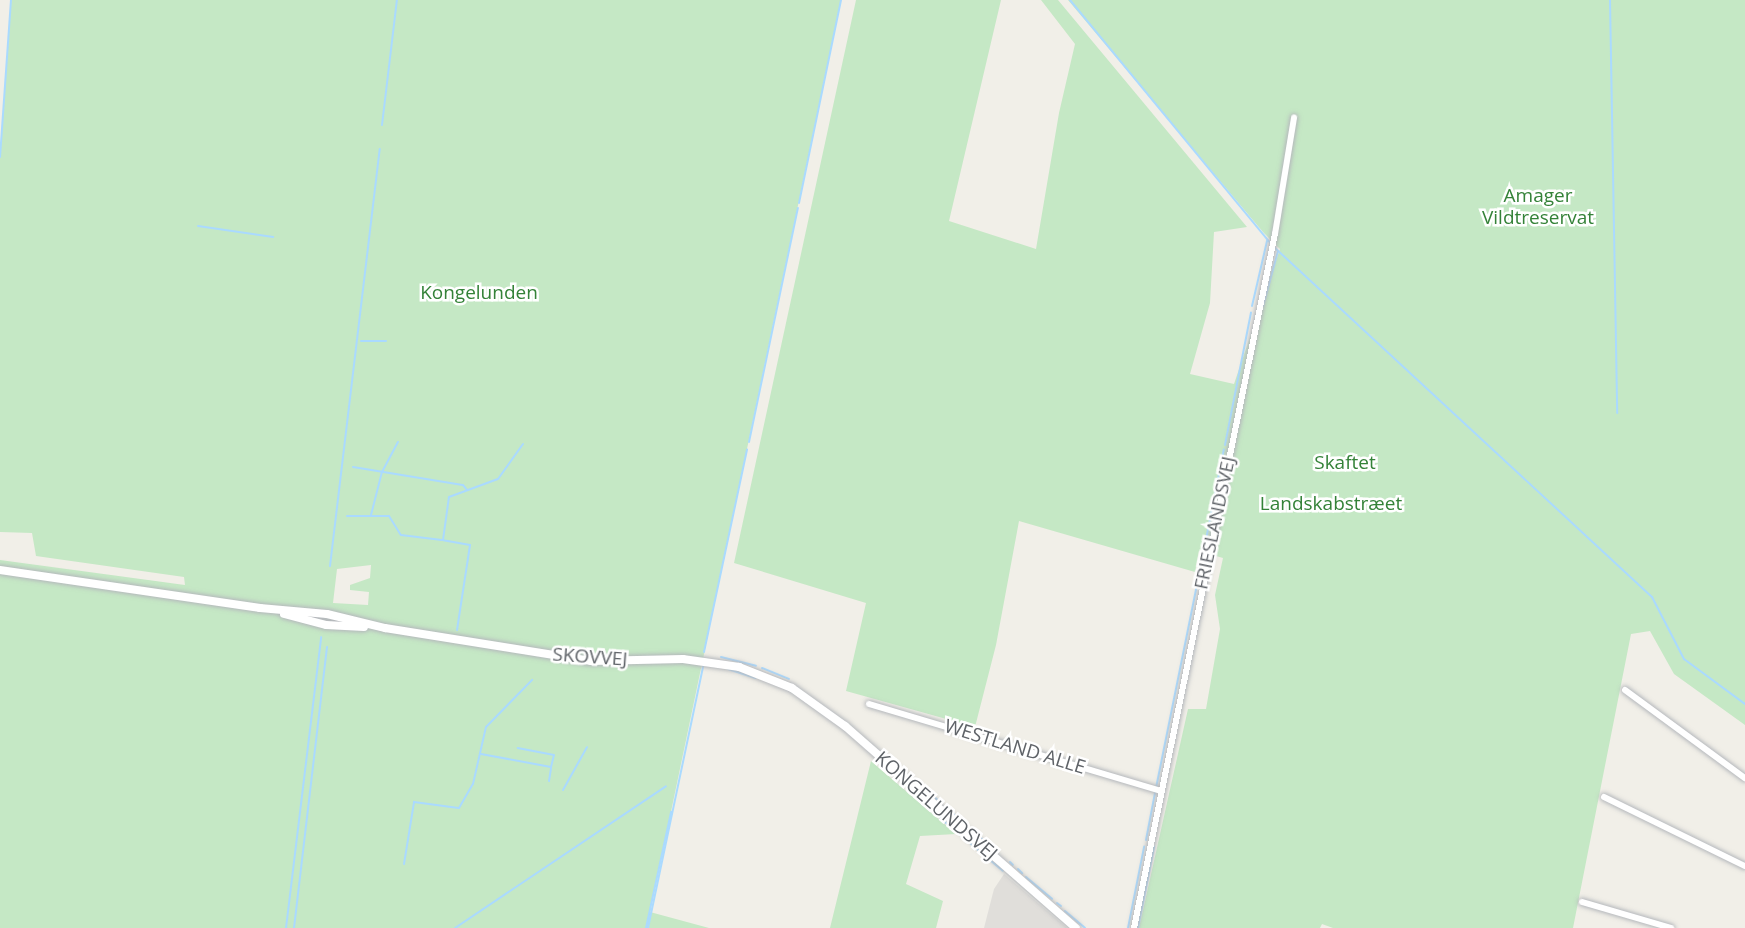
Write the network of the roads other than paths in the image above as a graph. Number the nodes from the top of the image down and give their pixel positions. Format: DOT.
graph roads {
  1 [pos="1294,118"];
  2 [pos="0,570"];
  3 [pos="792,688"];
  4 [pos="1625,690"];
  5 [pos="869,704"];
  6 [pos="1745,778"];
  7 [pos="1160,791"];
  8 [pos="1604,797"];
  9 [pos="1745,866"];
  10 [pos="1582,902"];
  11 [pos="1076,928"];
  12 [pos="1134,928"];
  13 [pos="1671,928"];
  1 -- 7 [label="street, FRIESLANDSVEJ"];
  2 -- 3 [label="street, SKOVVEJ"];
  3 -- 11 [label="street, KONGELUNDSVEJ"];
  4 -- 6 [label="street"];
  5 -- 7 [label="street, WESTLAND ALLE"];
  7 -- 12 [label="street, FRIESLANDSVEJ"];
  8 -- 9 [label="street"];
  10 -- 13 [label="street"];
}
